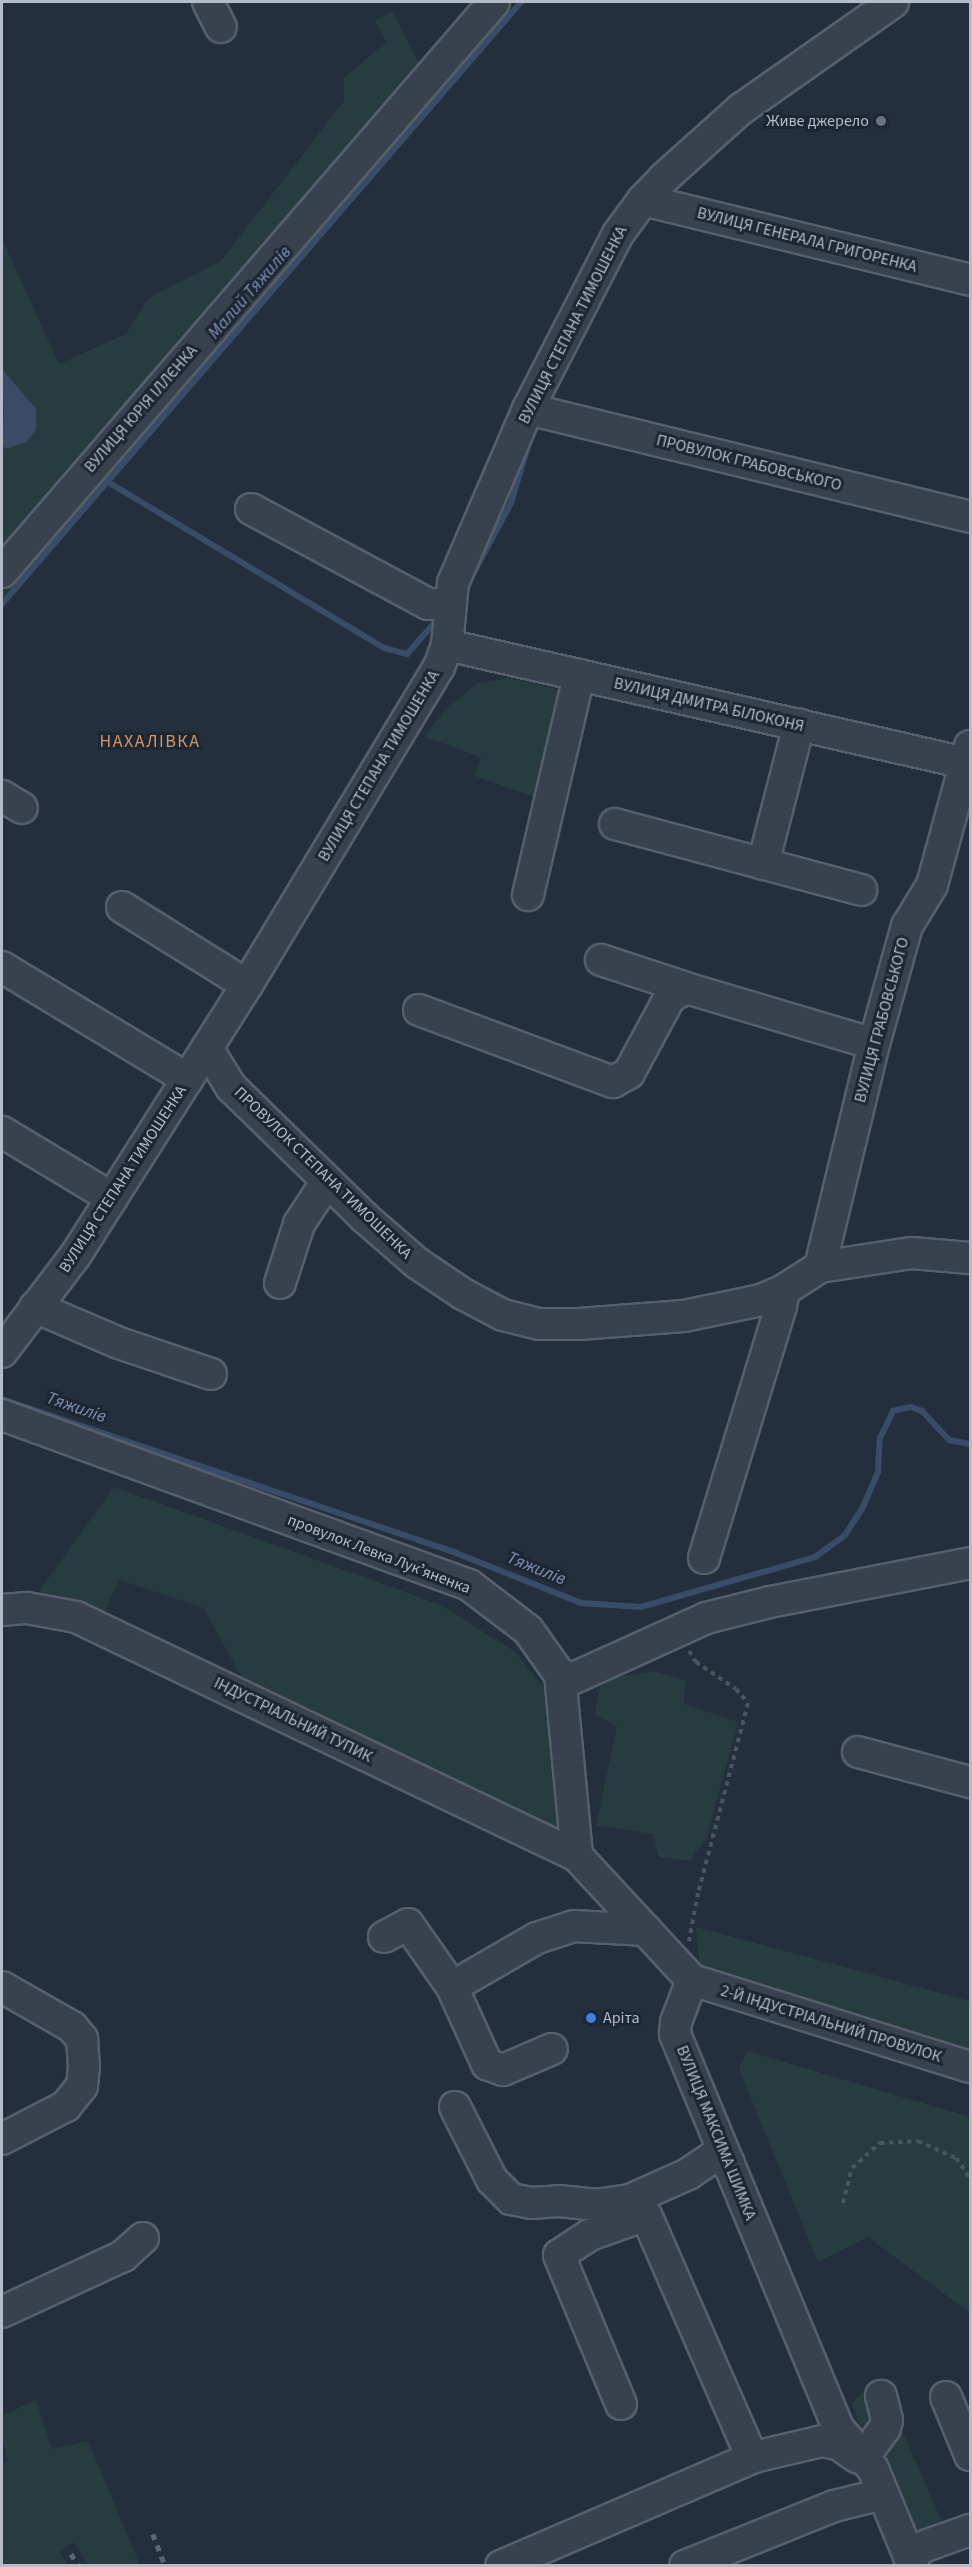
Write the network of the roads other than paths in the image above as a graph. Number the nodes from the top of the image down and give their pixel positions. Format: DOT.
graph roads {
  1 [pos="494,2"];
  2 [pos="893,2"];
  3 [pos="643,200"];
  4 [pos="970,280"];
  5 [pos="528,409"];
  6 [pos="251,509"];
  7 [pos="970,518"];
  8 [pos="2,572"];
  9 [pos="451,604"];
  10 [pos="447,645"];
  11 [pos="579,675"];
  12 [pos="799,725"];
  13 [pos="969,758"];
  14 [pos="615,824"];
  15 [pos="763,864"];
  16 [pos="861,890"];
  17 [pos="528,895"];
  18 [pos="122,907"];
  19 [pos="601,960"];
  20 [pos="2,967"];
  21 [pos="247,985"];
  22 [pos="686,988"];
  23 [pos="419,1010"];
  24 [pos="874,1044"];
  25 [pos="207,1048"];
  26 [pos="188,1079"];
  27 [pos="2,1132"];
  28 [pos="327,1181"];
  29 [pos="112,1198"];
  30 [pos="970,1258"];
  31 [pos="820,1267"];
  32 [pos="280,1282"];
  33 [pos="784,1290"];
  34 [pos="35,1307"];
  35 [pos="2,1352"];
  36 [pos="211,1374"];
  37 [pos="2,1415"];
  38 [pos="704,1558"];
  39 [pos="970,1563"];
  40 [pos="2,1610"];
  41 [pos="560,1675"];
  42 [pos="858,1752"];
  43 [pos="970,1782"];
  44 [pos="577,1856"];
  45 [pos="646,1930"];
  46 [pos="384,1937"];
  47 [pos="692,1980"];
  48 [pos="2,1987"];
  49 [pos="452,1987"];
  50 [pos="552,2049"];
  51 [pos="970,2067"];
  52 [pos="455,2107"];
  53 [pos="2,2139"];
  54 [pos="729,2163"];
  55 [pos="143,2238"];
  56 [pos="2,2312"];
  57 [pos="881,2396"];
  58 [pos="946,2397"];
  59 [pos="621,2404"];
  60 [pos="970,2456"];
  61 [pos="754,2457"];
  62 [pos="873,2473"];
  63 [pos="970,2530"];
  64 [pos="911,2560"];
  65 [pos="501,2565"];
  66 [pos="685,2565"];
  1 -- 8 [label="street, ВУЛИЦЯ ЮРІЯ ІЛЛЄНКА"];
  2 -- 3 [label="street, ВУЛИЦЯ СТЕПАНА ТИМОШЕНКА"];
  3 -- 4 [label="street, ВУЛИЦЯ ГЕНЕРАЛА ГРИГОРЕНКА"];
  3 -- 5 [label="street, ВУЛИЦЯ СТЕПАНА ТИМОШЕНКА"];
  5 -- 7 [label="street, ПРОВУЛОК ГРАБОВСЬКОГО"];
  5 -- 9 [label="street, ВУЛИЦЯ СТЕПАНА ТИМОШЕНКА"];
  6 -- 9 [label="street"];
  9 -- 10 [label="street, ВУЛИЦЯ СТЕПАНА ТИМОШЕНКА"];
  10 -- 11 [label="street, ВУЛИЦЯ ДМИТРА БІЛОКОНЯ"];
  10 -- 21 [label="street, ВУЛИЦЯ СТЕПАНА ТИМОШЕНКА"];
  11 -- 12 [label="street, ВУЛИЦЯ ДМИТРА БІЛОКОНЯ"];
  11 -- 17 [label="street"];
  12 -- 13 [label="street, ВУЛИЦЯ ДМИТРА БІЛОКОНЯ"];
  12 -- 15 [label="street"];
  13 -- 24 [label="street, ВУЛИЦЯ ГРАБОВСЬКОГО"];
  14 -- 15 [label="street"];
  15 -- 16 [label="street"];
  18 -- 21 [label="street"];
  19 -- 22 [label="street"];
  20 -- 26 [label="street"];
  21 -- 25 [label="street, ВУЛИЦЯ СТЕПАНА ТИМОШЕНКА"];
  22 -- 23 [label="street"];
  22 -- 24 [label="street"];
  24 -- 31 [label="street, ВУЛИЦЯ ГРАБОВСЬКОГО"];
  25 -- 26 [label="street, ВУЛИЦЯ СТЕПАНА ТИМОШЕНКА"];
  25 -- 28 [label="street, ПРОВУЛОК СТЕПАНА ТИМОШЕНКА"];
  26 -- 29 [label="street, ВУЛИЦЯ СТЕПАНА ТИМОШЕНКА"];
  27 -- 29 [label="street"];
  28 -- 32 [label="street"];
  28 -- 33 [label="street, ПРОВУЛОК СТЕПАНА ТИМОШЕНКА"];
  29 -- 34 [label="street, ВУЛИЦЯ СТЕПАНА ТИМОШЕНКА"];
  30 -- 31 [label="street, ПРОВУЛОК СТЕПАНА ТИМОШЕНКА"];
  31 -- 33 [label="street, ПРОВУЛОК СТЕПАНА ТИМОШЕНКА"];
  33 -- 38 [label="street"];
  34 -- 35 [label="street, ВУЛИЦЯ СТЕПАНА ТИМОШЕНКА"];
  34 -- 36 [label="street"];
  37 -- 41 [label="street, провулок Левка Лукʼяненка"];
  39 -- 41 [label="street"];
  40 -- 44 [label="street, ІНДУСТРІАЛЬНИЙ ТУПИК"];
  41 -- 44 [label="street"];
  42 -- 43 [label="street"];
  44 -- 45 [label="street"];
  45 -- 47 [label="street"];
  45 -- 49 [label="street"];
  46 -- 49 [label="street"];
  47 -- 51 [label="street, 2-Й ІНДУСТРІАЛЬНИЙ ПРОВУЛОК"];
  47 -- 54 [label="street, ВУЛИЦЯ МАКСИМА ШИМКА"];
  48 -- 53 [label="street"];
  49 -- 50 [label="street"];
  52 -- 54 [label="street"];
  54 -- 62 [label="street, ВУЛИЦЯ МАКСИМА ШИМКА"];
  55 -- 56 [label="street"];
  57 -- 62 [label="street"];
  58 -- 60 [label="street"];
  59 -- 61 [label="street"];
  61 -- 62 [label="street"];
  61 -- 65 [label="street"];
  62 -- 64 [label="street, ВУЛИЦЯ МАКСИМА ШИМКА"];
  62 -- 66 [label="street"];
  63 -- 64 [label="street"];
}
